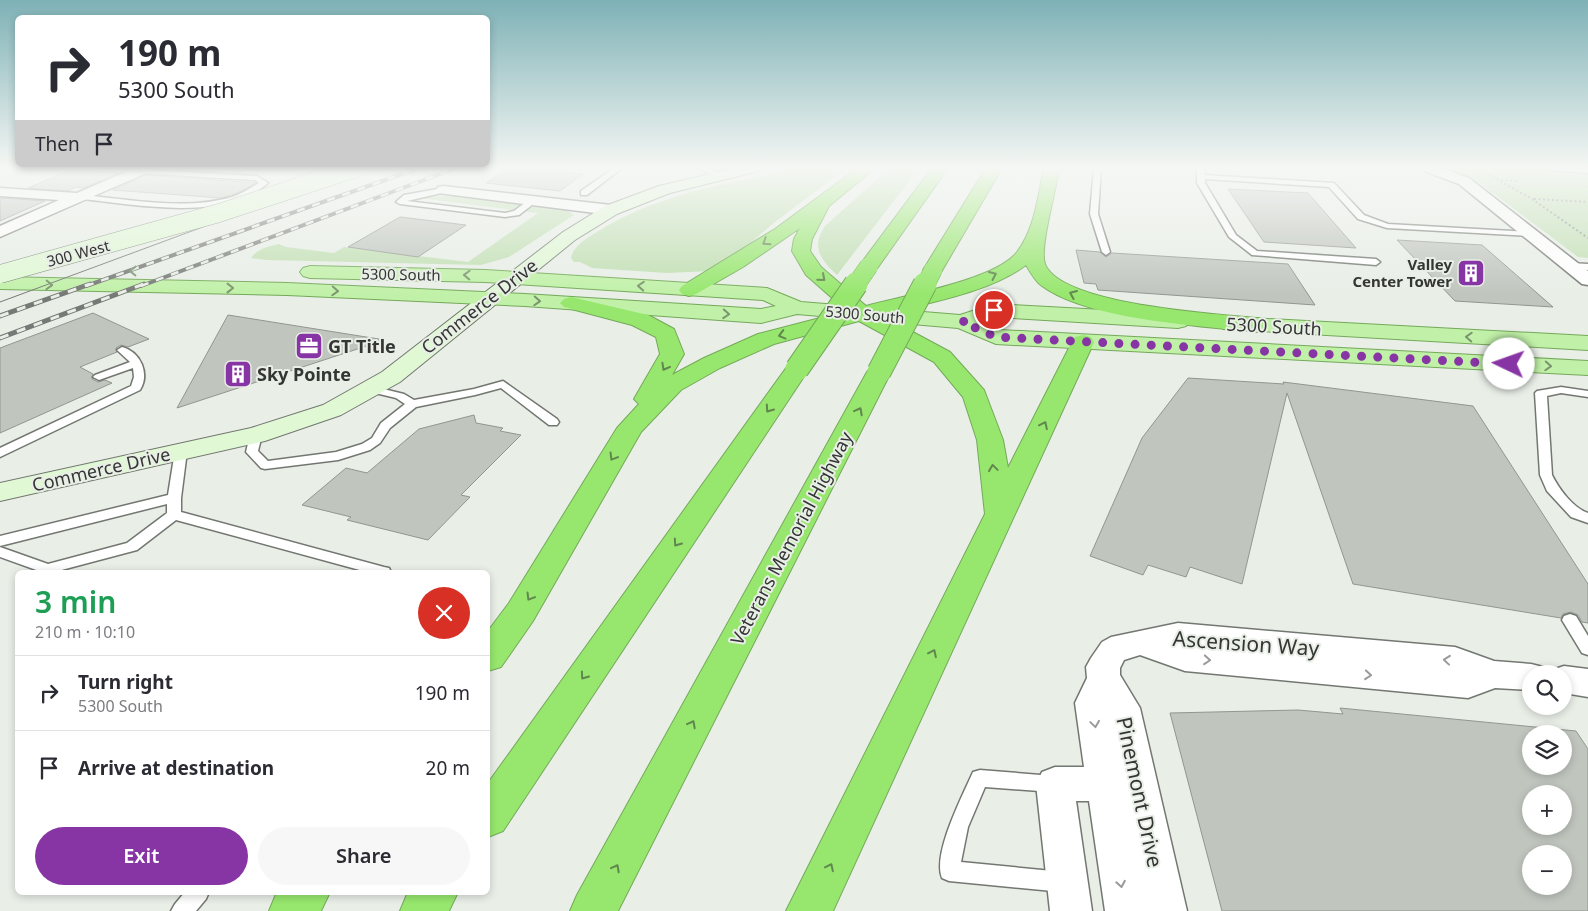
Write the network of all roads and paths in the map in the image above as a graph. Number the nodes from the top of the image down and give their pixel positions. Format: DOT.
graph roads {
  1 [pos="611,210"];
  2 [pos="50,211"];
  3 [pos="224,211"];
  4 [pos="469,211"];
  5 [pos="520,211"];
  6 [pos="814,211"];
  7 [pos="819,211"];
  8 [pos="909,211"];
  9 [pos="969,211"];
  10 [pos="1042,211"];
  11 [pos="1094,211"];
  12 [pos="1216,211"];
  13 [pos="1355,211"];
  14 [pos="1501,211"];
  15 [pos="1549,211"];
  16 [pos="1039,225"];
  17 [pos="0,232"];
  18 [pos="1530,234"];
  19 [pos="1588,238"];
  20 [pos="1106,252"];
  21 [pos="1255,253"];
  22 [pos="1376,262"];
  23 [pos="1262,263"];
  24 [pos="1570,266"];
  25 [pos="1588,267"];
  26 [pos="0,268"];
  27 [pos="0,274"];
  28 [pos="515,278"];
  29 [pos="1588,280"];
  30 [pos="0,284"];
  31 [pos="690,290"];
  32 [pos="489,299"];
  33 [pos="571,303"];
  34 [pos="798,308"];
  35 [pos="863,314"];
  36 [pos="962,322"];
  37 [pos="1258,325"];
  38 [pos="1083,342"];
  39 [pos="1588,343"];
  40 [pos="122,350"];
  41 [pos="136,363"];
  42 [pos="1588,368"];
  43 [pos="99,377"];
  44 [pos="371,389"];
  45 [pos="1588,394"];
  46 [pos="412,404"];
  47 [pos="553,422"];
  48 [pos="630,428"];
  49 [pos="256,435"];
  50 [pos="181,452"];
  51 [pos="0,453"];
  52 [pos="0,492"];
  53 [pos="174,498"];
  54 [pos="174,515"];
  55 [pos="1000,516"];
  56 [pos="1588,518"];
  57 [pos="0,541"];
  58 [pos="0,552"];
  59 [pos="377,570"];
  60 [pos="1570,620"];
  61 [pos="1143,643"];
  62 [pos="1588,649"];
  63 [pos="490,654"];
  64 [pos="1522,676"];
  65 [pos="1104,678"];
  66 [pos="1055,784"];
  67 [pos="1104,784"];
  68 [pos="490,814"];
  69 [pos="196,895"];
  70 [pos="305,895"];
  71 [pos="433,895"];
  72 [pos="1070,897"];
  73 [pos="182,911"];
  74 [pos="292,911"];
  75 [pos="423,911"];
  76 [pos="593,911"];
  77 [pos="809,911"];
  78 [pos="1126,911"];
  79 [pos="1166,911"];
  1 -- 28 [label="street, Commerce Drive"];
  2 -- 17 [label="street"];
  3 -- 27 [label="street, 300 West, bridge"];
  4 -- 5 [label="lane"];
  6 -- 31 [label="highway, one-way"];
  7 -- 35 [label="highway, one-way"];
  8 -- 68 [label="highway, one-way, bridge"];
  76 -- 9 [label="highway, Veterans Memorial Highway, one-way, bridge"];
  10 -- 16 [label="highway"];
  11 -- 20 [label="lane"];
  12 -- 21 [label="lane"];
  13 -- 18 [label="lane"];
  14 -- 18 [label="street"];
  15 -- 19 [label="path"];
  35 -- 16 [label="highway, one-way"];
  37 -- 16 [label="highway, one-way"];
  18 -- 24 [label="street"];
  21 -- 22 [label="lane"];
  21 -- 23 [label="lane"];
  24 -- 25 [label="lane"];
  24 -- 29 [label="street"];
  28 -- 26 [label="main road, 5300 South, one-way"];
  31 -- 28 [label="main road, 5300 South, one-way"];
  28 -- 32 [label="street, Commerce Drive"];
  30 -- 32 [label="main road, 5300 South, one-way"];
  31 -- 34 [label="main road, 5300 South"];
  32 -- 33 [label="main road, 5300 South, one-way"];
  32 -- 44 [label="street, Commerce Drive"];
  33 -- 34 [label="main road, 5300 South, one-way"];
  33 -- 48 [label="highway, one-way"];
  34 -- 35 [label="main road, 5300 South"];
  35 -- 36 [label="main road, 5300 South"];
  35 -- 48 [label="highway, one-way"];
  55 -- 35 [label="highway, one-way"];
  36 -- 37 [label="main road, 5300 South"];
  36 -- 38 [label="main road, 5300 South"];
  39 -- 37 [label="main road, 5300 South, one-way"];
  38 -- 42 [label="main road, 5300 South, one-way"];
  55 -- 38 [label="highway, one-way"];
  40 -- 41 [label="lane"];
  41 -- 43 [label="lane"];
  41 -- 51 [label="lane"];
  44 -- 46 [label="lane"];
  44 -- 49 [label="street, Commerce Drive"];
  45 -- 56 [label="lane"];
  46 -- 47 [label="lane"];
  46 -- 49 [label="lane"];
  48 -- 63 [label="highway, one-way"];
  49 -- 50 [label="street, Commerce Drive"];
  50 -- 52 [label="street, Commerce Drive"];
  50 -- 53 [label="lane"];
  53 -- 54 [label="lane"];
  53 -- 57 [label="lane"];
  54 -- 58 [label="lane"];
  54 -- 59 [label="lane"];
  77 -- 55 [label="highway, one-way"];
  60 -- 62 [label="lane"];
  61 -- 64 [label="street, Ascension Way"];
  61 -- 65 [label="street, Pinemont Drive"];
  65 -- 67 [label="street, Pinemont Drive, one-way"];
  65 -- 79 [label="street, Pinemont Drive"];
  66 -- 67 [label="street"];
  66 -- 72 [label="street"];
  66 -- 72 [label="lane"];
  67 -- 78 [label="street, Pinemont Drive, one-way"];
  69 -- 73 [label="lane"];
  70 -- 74 [label="highway"];
  71 -- 75 [label="highway"];
}
